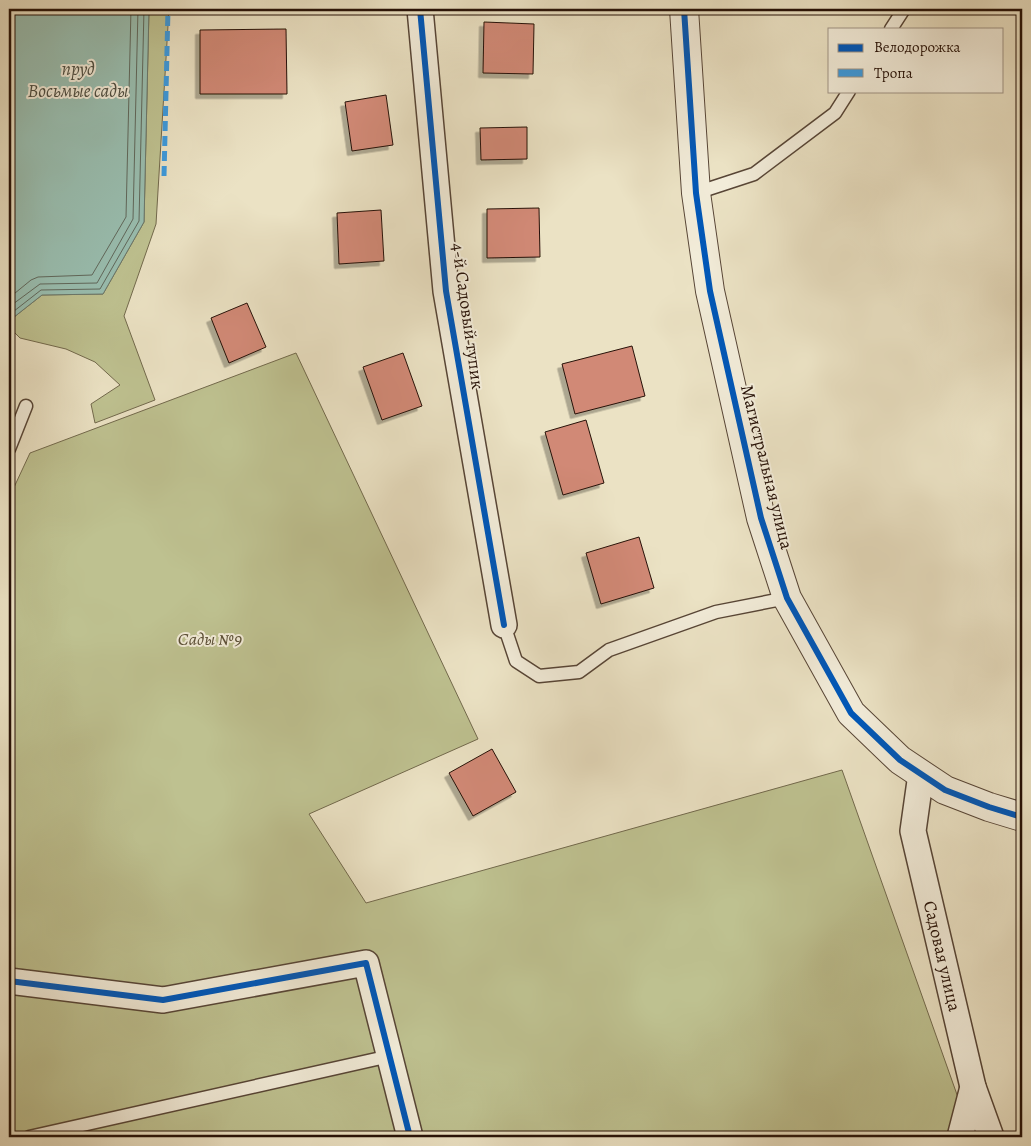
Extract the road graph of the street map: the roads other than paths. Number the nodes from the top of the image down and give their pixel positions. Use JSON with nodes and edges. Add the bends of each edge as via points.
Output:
{"nodes":[{"id":1,"x":420,"y":9,"type":"edge"},
{"id":2,"x":684,"y":9,"type":"edge"},
{"id":3,"x":904,"y":9,"type":"edge"},
{"id":4,"x":892,"y":28,"type":"edge"},
{"id":5,"x":848,"y":92,"type":"edge"},
{"id":6,"x":696,"y":193,"type":"junction"},
{"id":7,"x":26,"y":406,"type":"dead end"},
{"id":8,"x":9,"y":449,"type":"edge"},
{"id":9,"x":787,"y":598,"type":"junction"},
{"id":10,"x":504,"y":625,"type":"joint"},
{"id":11,"x":921,"y":774,"type":"junction"},
{"id":12,"x":1022,"y":817,"type":"edge"},
{"id":13,"x":9,"y":981,"type":"edge"},
{"id":14,"x":390,"y":1056,"type":"junction"},
{"id":15,"x":973,"y":1087,"type":"junction"},
{"id":16,"x":29,"y":1137,"type":"edge"},
{"id":17,"x":410,"y":1137,"type":"edge"},
{"id":18,"x":960,"y":1137,"type":"edge"},
{"id":19,"x":991,"y":1137,"type":"edge"}],
"edges":[{"from":1,"to":10,"type":"street","name":"4-й Садовый тупик","via":[[446,291]]},
{"from":2,"to":6,"type":"street","name":"Магистральная улица"},
{"from":3,"to":4,"type":"lane"},
{"from":5,"to":6,"type":"lane","via":[[835,113],[754,174]]},
{"from":6,"to":9,"type":"street","name":"Магистральная улица","via":[[710,291],[758,509]]},
{"from":7,"to":8,"type":"lane"},
{"from":9,"to":10,"type":"lane","via":[[716,612],[610,650],[579,672],[539,676],[516,661]]},
{"from":9,"to":11,"type":"street","name":"Магистральная улица","via":[[851,714],[900,760]]},
{"from":11,"to":12,"type":"street","name":"Магистральная улица","via":[[945,790]]},
{"from":11,"to":15,"type":"street","name":"Садовая улица","via":[[913,831]]},
{"from":13,"to":14,"type":"street","via":[[162,1000],[366,963]]},
{"from":14,"to":16,"type":"lane"},
{"from":14,"to":17,"type":"street"},
{"from":15,"to":18,"type":"street"},
{"from":15,"to":19,"type":"street","name":"Садовая улица"}]}
